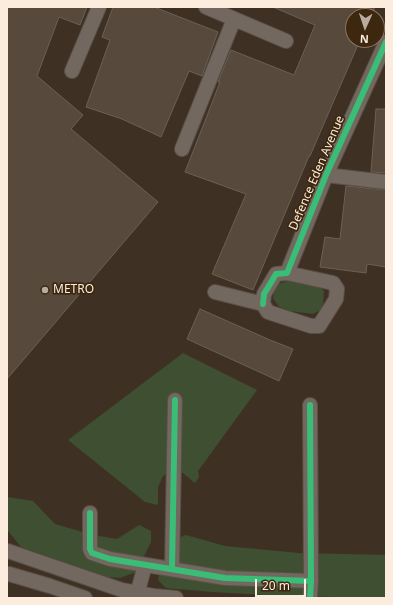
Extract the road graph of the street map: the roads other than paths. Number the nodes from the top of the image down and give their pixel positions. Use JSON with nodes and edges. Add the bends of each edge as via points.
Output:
{"nodes":[{"id":1,"x":99,"y":7,"type":"edge"},
{"id":2,"x":206,"y":7,"type":"edge"},
{"id":3,"x":234,"y":19,"type":"junction"},
{"id":4,"x":286,"y":40,"type":"dead end"},
{"id":5,"x":386,"y":42,"type":"edge"},
{"id":6,"x":72,"y":70,"type":"dead end"},
{"id":7,"x":182,"y":149,"type":"dead end"},
{"id":8,"x":326,"y":175,"type":"junction"},
{"id":9,"x":386,"y":182,"type":"edge"},
{"id":10,"x":287,"y":272,"type":"junction"},
{"id":11,"x":215,"y":292,"type":"dead end"},
{"id":12,"x":263,"y":304,"type":"junction"},
{"id":13,"x":175,"y":400,"type":"dead end"},
{"id":14,"x":310,"y":405,"type":"dead end"},
{"id":15,"x":90,"y":513,"type":"dead end"},
{"id":16,"x":8,"y":550,"type":"edge"},
{"id":17,"x":145,"y":565,"type":"junction"},
{"id":18,"x":172,"y":569,"type":"junction"},
{"id":19,"x":8,"y":575,"type":"edge"},
{"id":20,"x":311,"y":581,"type":"junction"},
{"id":21,"x":136,"y":596,"type":"edge"},
{"id":22,"x":85,"y":598,"type":"edge"},
{"id":23,"x":176,"y":598,"type":"edge"},
{"id":24,"x":310,"y":598,"type":"edge"}],
"edges":[{"from":1,"to":6,"type":"street"},
{"from":2,"to":3,"type":"street"},
{"from":3,"to":4,"type":"street"},
{"from":3,"to":7,"type":"street"},
{"from":5,"to":8,"type":"street","name":"Defence Eden Avenue"},
{"from":8,"to":9,"type":"street"},
{"from":8,"to":10,"type":"street","name":"Defence Eden Avenue"},
{"from":10,"to":12,"type":"street","via":[[276,274],[264,294]]},
{"from":10,"to":12,"type":"street","via":[[333,283],[337,289],[336,299],[320,326],[311,326],[268,312]]},
{"from":11,"to":12,"type":"street"},
{"from":13,"to":18,"type":"street"},
{"from":14,"to":20,"type":"street"},
{"from":15,"to":17,"type":"street","via":[[92,553]]},
{"from":16,"to":19,"type":"street","via":[[11,566]]},
{"from":16,"to":21,"type":"street"},
{"from":17,"to":18,"type":"street"},
{"from":17,"to":21,"type":"street"},
{"from":18,"to":20,"type":"street","via":[[225,578]]},
{"from":19,"to":22,"type":"street"},
{"from":20,"to":24,"type":"street"},
{"from":21,"to":23,"type":"street"}]}
